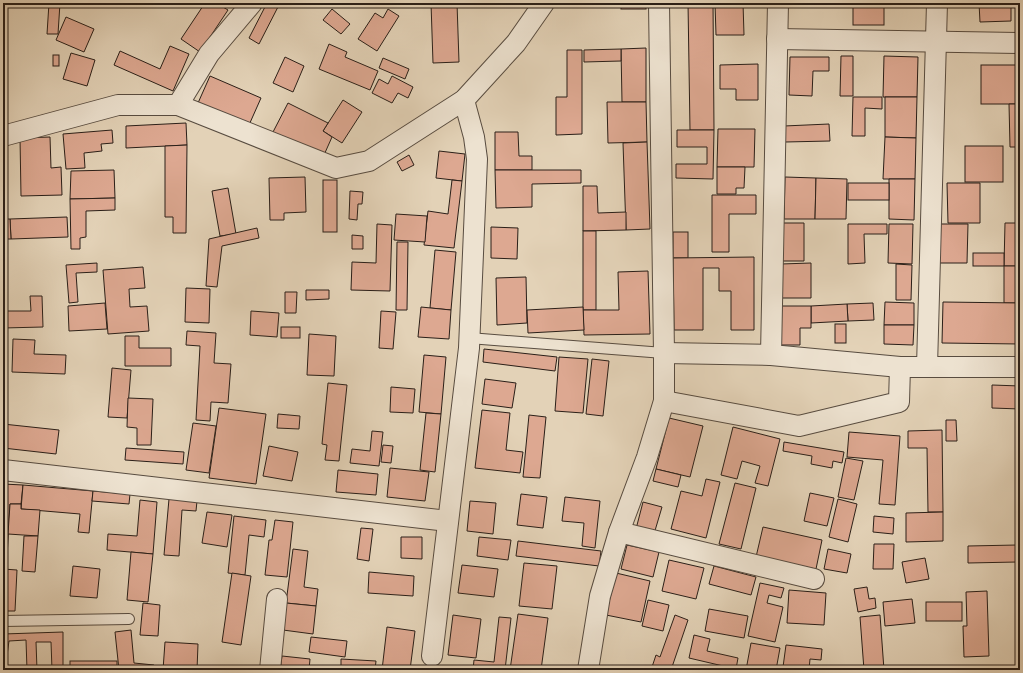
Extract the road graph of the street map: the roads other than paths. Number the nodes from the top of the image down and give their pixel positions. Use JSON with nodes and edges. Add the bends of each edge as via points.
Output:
{"nodes":[{"id":1,"x":252,"y":3,"type":"edge"},
{"id":2,"x":544,"y":3,"type":"edge"},
{"id":3,"x":659,"y":3,"type":"edge"},
{"id":4,"x":778,"y":3,"type":"edge"},
{"id":5,"x":937,"y":3,"type":"edge"},
{"id":6,"x":777,"y":39,"type":"junction"},
{"id":7,"x":937,"y":42,"type":"junction"},
{"id":8,"x":1020,"y":43,"type":"edge"},
{"id":9,"x":464,"y":100,"type":"junction"},
{"id":10,"x":178,"y":105,"type":"junction"},
{"id":11,"x":3,"y":136,"type":"edge"},
{"id":12,"x":469,"y":338,"type":"junction"},
{"id":13,"x":664,"y":353,"type":"junction"},
{"id":14,"x":771,"y":355,"type":"junction"},
{"id":15,"x":927,"y":367,"type":"junction"},
{"id":16,"x":1020,"y":367,"type":"edge"},
{"id":17,"x":900,"y":368,"type":"junction"},
{"id":18,"x":664,"y":401,"type":"junction"},
{"id":19,"x":3,"y":470,"type":"edge"},
{"id":20,"x":448,"y":521,"type":"junction"},
{"id":21,"x":619,"y":532,"type":"junction"},
{"id":22,"x":814,"y":579,"type":"dead end"},
{"id":23,"x":277,"y":599,"type":"dead end"},
{"id":24,"x":129,"y":619,"type":"dead end"},
{"id":25,"x":3,"y":622,"type":"edge"},
{"id":26,"x":432,"y":656,"type":"dead end"},
{"id":27,"x":270,"y":670,"type":"edge"},
{"id":28,"x":588,"y":670,"type":"edge"}],
"edges":[{"from":1,"to":10,"type":"street","via":[[209,54]]},
{"from":2,"to":9,"type":"street","via":[[516,43]]},
{"from":3,"to":13,"type":"street"},
{"from":4,"to":6,"type":"street"},
{"from":5,"to":7,"type":"street"},
{"from":6,"to":7,"type":"street"},
{"from":6,"to":14,"type":"street"},
{"from":7,"to":8,"type":"street"},
{"from":7,"to":15,"type":"street"},
{"from":9,"to":10,"type":"street","via":[[369,161],[336,168]]},
{"from":9,"to":12,"type":"street","via":[[474,136],[477,159]]},
{"from":10,"to":11,"type":"street","via":[[118,104]]},
{"from":12,"to":13,"type":"lane"},
{"from":12,"to":20,"type":"street"},
{"from":13,"to":14,"type":"street"},
{"from":13,"to":18,"type":"street"},
{"from":14,"to":17,"type":"street"},
{"from":15,"to":16,"type":"street"},
{"from":15,"to":17,"type":"street"},
{"from":17,"to":18,"type":"street","via":[[899,402],[799,426]]},
{"from":18,"to":21,"type":"street","via":[[647,457]]},
{"from":19,"to":20,"type":"street"},
{"from":20,"to":26,"type":"street"},
{"from":21,"to":22,"type":"street"},
{"from":21,"to":28,"type":"street","via":[[600,596]]},
{"from":23,"to":27,"type":"street"},
{"from":24,"to":25,"type":"lane"}]}
